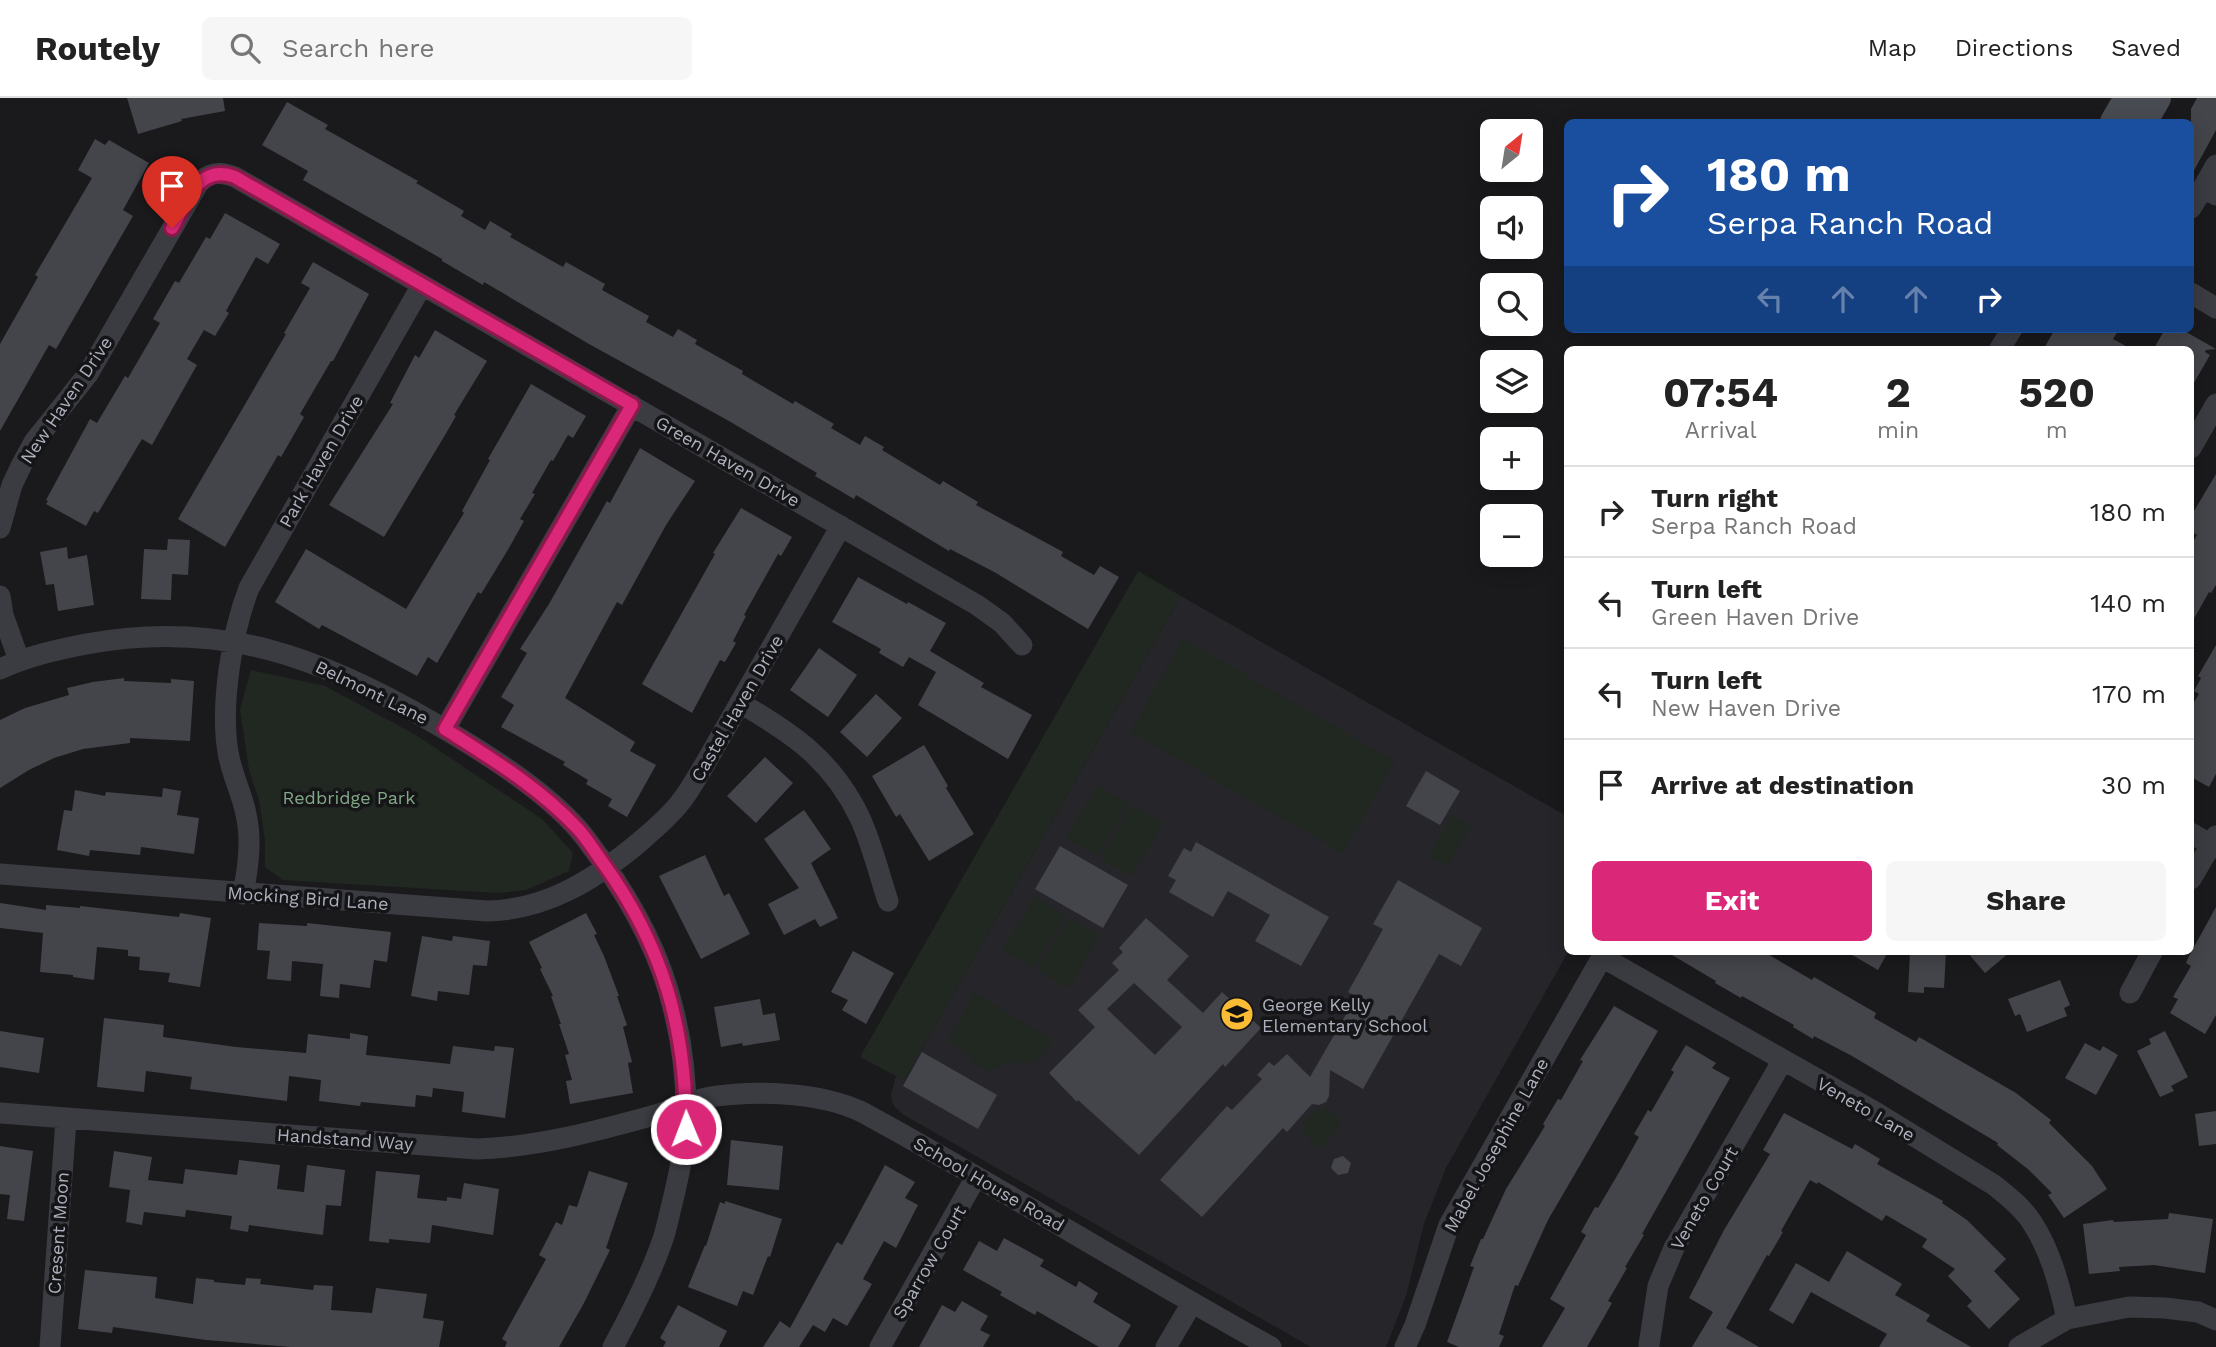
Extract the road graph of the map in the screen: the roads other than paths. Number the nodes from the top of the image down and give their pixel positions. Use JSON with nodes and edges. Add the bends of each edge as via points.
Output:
{"nodes":[{"id":1,"x":2129,"y":98,"type":"edge"},
{"id":2,"x":2156,"y":98,"type":"edge"},
{"id":3,"x":2117,"y":119,"type":"edge"},
{"id":4,"x":2144,"y":119,"type":"edge"},
{"id":5,"x":2216,"y":165,"type":"edge"},
{"id":6,"x":213,"y":174,"type":"joint"},
{"id":7,"x":2209,"y":191,"type":"edge"},
{"id":8,"x":2194,"y":205,"type":"edge"},
{"id":9,"x":422,"y":285,"type":"junction"},
{"id":10,"x":2194,"y":295,"type":"edge"},
{"id":11,"x":2216,"y":307,"type":"edge"},
{"id":12,"x":2216,"y":404,"type":"edge"},
{"id":13,"x":632,"y":405,"type":"junction"},
{"id":14,"x":2194,"y":443,"type":"edge"},
{"id":15,"x":841,"y":526,"type":"junction"},
{"id":16,"x":0,"y":528,"type":"edge"},
{"id":17,"x":0,"y":596,"type":"edge"},
{"id":18,"x":235,"y":642,"type":"junction"},
{"id":19,"x":1022,"y":645,"type":"dead end"},
{"id":20,"x":10,"y":664,"type":"edge"},
{"id":21,"x":740,"y":703,"type":"junction"},
{"id":22,"x":445,"y":729,"type":"junction"},
{"id":23,"x":2194,"y":834,"type":"edge"},
{"id":24,"x":2214,"y":843,"type":"edge"},
{"id":25,"x":607,"y":868,"type":"junction"},
{"id":26,"x":0,"y":874,"type":"edge"},
{"id":27,"x":2194,"y":874,"type":"edge"},
{"id":28,"x":243,"y":894,"type":"junction"},
{"id":29,"x":888,"y":901,"type":"dead end"},
{"id":30,"x":1602,"y":955,"type":"edge"},
{"id":31,"x":1605,"y":955,"type":"edge"},
{"id":32,"x":2150,"y":955,"type":"edge"},
{"id":33,"x":2130,"y":993,"type":"dead end"},
{"id":34,"x":1783,"y":1060,"type":"junction"},
{"id":35,"x":686,"y":1104,"type":"junction"},
{"id":36,"x":0,"y":1113,"type":"edge"},
{"id":37,"x":66,"y":1119,"type":"junction"},
{"id":38,"x":976,"y":1177,"type":"junction"},
{"id":39,"x":1192,"y":1303,"type":"junction"},
{"id":40,"x":2067,"y":1318,"type":"junction"},
{"id":41,"x":2216,"y":1320,"type":"edge"},
{"id":42,"x":1649,"y":1345,"type":"dead end"},
{"id":43,"x":50,"y":1347,"type":"edge"},
{"id":44,"x":612,"y":1347,"type":"edge"},
{"id":45,"x":880,"y":1347,"type":"edge"},
{"id":46,"x":1166,"y":1347,"type":"edge"},
{"id":47,"x":1271,"y":1347,"type":"edge"},
{"id":48,"x":1405,"y":1347,"type":"edge"},
{"id":49,"x":2019,"y":1347,"type":"edge"}],
"edges":[{"from":1,"to":3,"type":"main road"},
{"from":2,"to":4,"type":"main road"},
{"from":5,"to":7,"type":"street"},
{"from":6,"to":9,"type":"street","name":"Green Haven Drive","via":[[235,177]]},
{"from":6,"to":16,"type":"street","name":"New Haven Drive","via":[[198,184],[88,374],[28,453],[12,485]]},
{"from":7,"to":8,"type":"street"},
{"from":9,"to":13,"type":"street","name":"Green Haven Drive"},
{"from":9,"to":18,"type":"street","name":"Park Haven Drive","via":[[249,588]]},
{"from":10,"to":11,"type":"street"},
{"from":12,"to":14,"type":"street"},
{"from":13,"to":15,"type":"street","name":"Green Haven Drive"},
{"from":13,"to":22,"type":"street"},
{"from":15,"to":19,"type":"street","name":"Green Haven Drive","via":[[977,605]]},
{"from":15,"to":21,"type":"street","name":"Castel Haven Drive"},
{"from":17,"to":20,"type":"street"},
{"from":18,"to":20,"type":"street","name":"Belmont Lane","via":[[173,635],[109,640]]},
{"from":18,"to":22,"type":"street","name":"Belmont Lane","via":[[278,651],[344,675]]},
{"from":18,"to":28,"type":"street","via":[[225,727],[249,837]]},
{"from":21,"to":25,"type":"street","name":"Castel Haven Drive","via":[[681,802]]},
{"from":21,"to":29,"type":"street","via":[[800,741],[842,785],[861,820]]},
{"from":22,"to":25,"type":"street","name":"Belmont Lane","via":[[536,791],[579,829]]},
{"from":23,"to":24,"type":"street"},
{"from":24,"to":27,"type":"street"},
{"from":25,"to":28,"type":"street","name":"Mocking Bird Lane","via":[[562,894],[506,911]]},
{"from":25,"to":35,"type":"street","name":"Belmont Lane","via":[[643,926],[660,966],[673,1006]]},
{"from":26,"to":28,"type":"street","name":"Mocking Bird Lane"},
{"from":30,"to":48,"type":"street","name":"Mabel Josephine Lane","via":[[1449,1225]]},
{"from":31,"to":34,"type":"street","name":"Veneto Lane"},
{"from":32,"to":33,"type":"street"},
{"from":34,"to":40,"type":"street","name":"Veneto Lane","via":[[2010,1198],[2033,1223],[2060,1287]]},
{"from":34,"to":42,"type":"street","name":"Veneto Court","via":[[1674,1248],[1658,1286]]},
{"from":35,"to":37,"type":"street","name":"Handstand Way","via":[[541,1143],[500,1148]]},
{"from":35,"to":38,"type":"street","name":"School House Road","via":[[710,1097],[763,1094],[832,1100],[862,1112]]},
{"from":35,"to":44,"type":"street","name":"Belmont Lane","via":[[680,1170],[664,1236]]},
{"from":36,"to":37,"type":"street","name":"Handstand Way"},
{"from":37,"to":43,"type":"street","name":"Cresent Moon"},
{"from":38,"to":39,"type":"street","name":"School House Road"},
{"from":38,"to":45,"type":"street","name":"Sparrow Court"},
{"from":39,"to":46,"type":"street"},
{"from":39,"to":47,"type":"street","name":"School House Road"},
{"from":40,"to":41,"type":"street","via":[[2129,1307],[2197,1312]]},
{"from":40,"to":49,"type":"street"}]}
